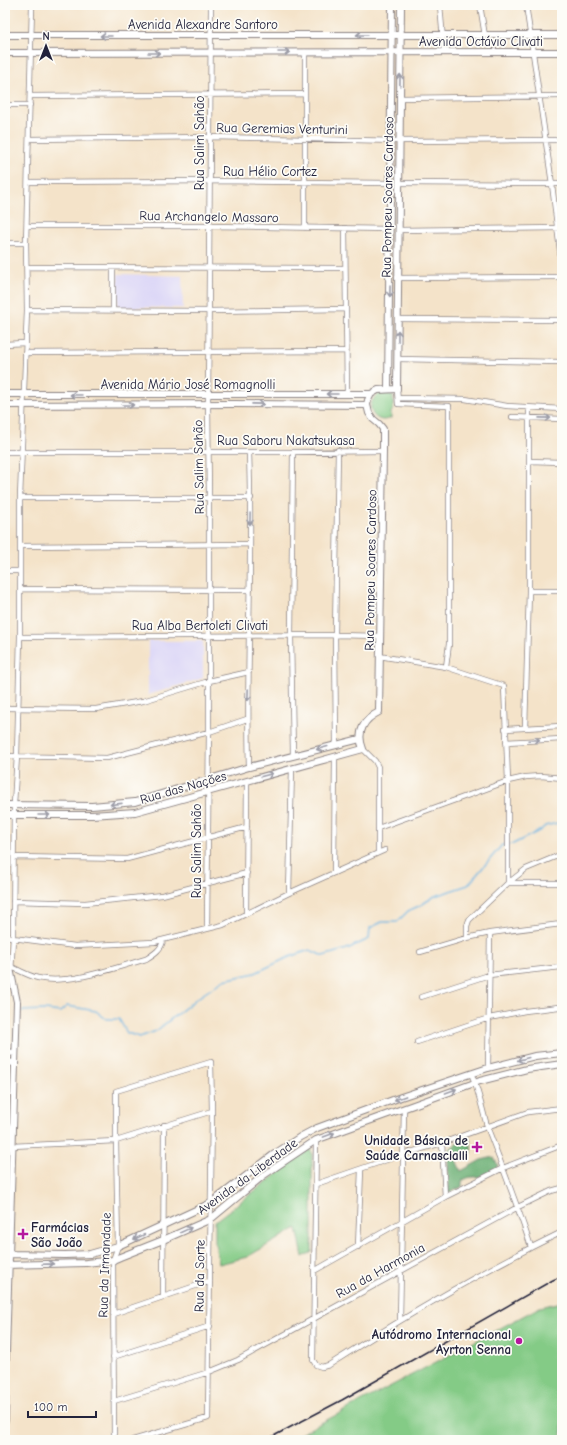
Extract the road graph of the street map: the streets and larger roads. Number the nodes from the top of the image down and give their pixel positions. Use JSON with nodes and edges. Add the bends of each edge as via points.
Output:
{"nodes":[{"id":1,"x":32,"y":5,"type":"edge"},
{"id":2,"x":211,"y":5,"type":"edge"},
{"id":3,"x":392,"y":5,"type":"edge"},
{"id":4,"x":401,"y":5,"type":"edge"},
{"id":5,"x":440,"y":5,"type":"edge"},
{"id":6,"x":480,"y":5,"type":"edge"},
{"id":7,"x":526,"y":5,"type":"edge"},
{"id":8,"x":5,"y":35,"type":"edge"},
{"id":9,"x":392,"y":35,"type":"junction"},
{"id":10,"x":401,"y":35,"type":"junction"},
{"id":11,"x":444,"y":35,"type":"junction"},
{"id":12,"x":562,"y":35,"type":"edge"},
{"id":13,"x":31,"y":36,"type":"junction"},
{"id":14,"x":211,"y":36,"type":"junction"},
{"id":15,"x":485,"y":36,"type":"junction"},
{"id":16,"x":531,"y":36,"type":"junction"},
{"id":17,"x":211,"y":52,"type":"junction"},
{"id":18,"x":305,"y":52,"type":"junction"},
{"id":19,"x":392,"y":52,"type":"junction"},
{"id":20,"x":400,"y":52,"type":"junction"},
{"id":21,"x":444,"y":52,"type":"junction"},
{"id":22,"x":533,"y":52,"type":"junction"},
{"id":23,"x":562,"y":52,"type":"edge"},
{"id":24,"x":5,"y":53,"type":"edge"},
{"id":25,"x":31,"y":53,"type":"junction"},
{"id":26,"x":305,"y":94,"type":"junction"},
{"id":27,"x":210,"y":95,"type":"junction"},
{"id":28,"x":30,"y":96,"type":"junction"},
{"id":29,"x":539,"y":96,"type":"junction"},
{"id":30,"x":562,"y":96,"type":"edge"},
{"id":31,"x":400,"y":98,"type":"junction"},
{"id":32,"x":5,"y":105,"type":"edge"},
{"id":33,"x":30,"y":105,"type":"junction"},
{"id":34,"x":210,"y":137,"type":"junction"},
{"id":35,"x":29,"y":139,"type":"junction"},
{"id":36,"x":305,"y":139,"type":"junction"},
{"id":37,"x":391,"y":140,"type":"junction"},
{"id":38,"x":545,"y":140,"type":"junction"},
{"id":39,"x":562,"y":140,"type":"edge"},
{"id":40,"x":399,"y":141,"type":"junction"},
{"id":41,"x":210,"y":181,"type":"junction"},
{"id":42,"x":28,"y":182,"type":"junction"},
{"id":43,"x":305,"y":182,"type":"junction"},
{"id":44,"x":391,"y":183,"type":"junction"},
{"id":45,"x":399,"y":183,"type":"junction"},
{"id":46,"x":552,"y":184,"type":"junction"},
{"id":47,"x":562,"y":184,"type":"edge"},
{"id":48,"x":27,"y":226,"type":"junction"},
{"id":49,"x":209,"y":226,"type":"junction"},
{"id":50,"x":305,"y":228,"type":"junction"},
{"id":51,"x":345,"y":228,"type":"junction"},
{"id":52,"x":560,"y":228,"type":"edge"},
{"id":53,"x":390,"y":229,"type":"junction"},
{"id":54,"x":398,"y":230,"type":"junction"},
{"id":55,"x":5,"y":242,"type":"edge"},
{"id":56,"x":26,"y":243,"type":"junction"},
{"id":57,"x":27,"y":267,"type":"junction"},
{"id":58,"x":113,"y":268,"type":"junction"},
{"id":59,"x":209,"y":268,"type":"junction"},
{"id":60,"x":345,"y":268,"type":"junction"},
{"id":61,"x":562,"y":268,"type":"edge"},
{"id":62,"x":562,"y":277,"type":"edge"},
{"id":63,"x":397,"y":278,"type":"junction"},
{"id":64,"x":346,"y":309,"type":"junction"},
{"id":65,"x":27,"y":310,"type":"junction"},
{"id":66,"x":113,"y":310,"type":"junction"},
{"id":67,"x":209,"y":311,"type":"junction"},
{"id":68,"x":398,"y":319,"type":"junction"},
{"id":69,"x":562,"y":320,"type":"edge"},
{"id":70,"x":25,"y":343,"type":"junction"},
{"id":71,"x":5,"y":344,"type":"edge"},
{"id":72,"x":346,"y":351,"type":"junction"},
{"id":73,"x":25,"y":353,"type":"junction"},
{"id":74,"x":208,"y":353,"type":"junction"},
{"id":75,"x":398,"y":359,"type":"junction"},
{"id":76,"x":562,"y":362,"type":"edge"},
{"id":77,"x":388,"y":389,"type":"junction"},
{"id":78,"x":397,"y":389,"type":"junction"},
{"id":79,"x":5,"y":394,"type":"edge"},
{"id":80,"x":347,"y":394,"type":"junction"},
{"id":81,"x":372,"y":394,"type":"junction"},
{"id":82,"x":23,"y":395,"type":"junction"},
{"id":83,"x":208,"y":395,"type":"junction"},
{"id":84,"x":399,"y":398,"type":"junction"},
{"id":85,"x":5,"y":404,"type":"edge"},
{"id":86,"x":208,"y":404,"type":"junction"},
{"id":87,"x":23,"y":405,"type":"junction"},
{"id":88,"x":367,"y":405,"type":"junction"},
{"id":89,"x":529,"y":408,"type":"junction"},
{"id":90,"x":562,"y":409,"type":"edge"},
{"id":91,"x":512,"y":418,"type":"dead end"},
{"id":92,"x":529,"y":418,"type":"junction"},
{"id":93,"x":562,"y":419,"type":"edge"},
{"id":94,"x":338,"y":450,"type":"junction"},
{"id":95,"x":383,"y":451,"type":"junction"},
{"id":96,"x":5,"y":452,"type":"edge"},
{"id":97,"x":21,"y":452,"type":"junction"},
{"id":98,"x":209,"y":452,"type":"junction"},
{"id":99,"x":249,"y":452,"type":"junction"},
{"id":100,"x":293,"y":452,"type":"junction"},
{"id":101,"x":529,"y":461,"type":"junction"},
{"id":102,"x":562,"y":462,"type":"edge"},
{"id":103,"x":20,"y":498,"type":"junction"},
{"id":104,"x":209,"y":498,"type":"junction"},
{"id":105,"x":251,"y":498,"type":"junction"},
{"id":106,"x":209,"y":544,"type":"junction"},
{"id":107,"x":250,"y":544,"type":"junction"},
{"id":108,"x":20,"y":546,"type":"junction"},
{"id":109,"x":5,"y":571,"type":"edge"},
{"id":110,"x":20,"y":571,"type":"junction"},
{"id":111,"x":20,"y":588,"type":"junction"},
{"id":112,"x":209,"y":590,"type":"junction"},
{"id":113,"x":250,"y":590,"type":"junction"},
{"id":114,"x":529,"y":591,"type":"junction"},
{"id":115,"x":562,"y":591,"type":"edge"},
{"id":116,"x":335,"y":635,"type":"junction"},
{"id":117,"x":209,"y":636,"type":"junction"},
{"id":118,"x":249,"y":636,"type":"junction"},
{"id":119,"x":291,"y":636,"type":"junction"},
{"id":120,"x":380,"y":636,"type":"junction"},
{"id":121,"x":20,"y":637,"type":"junction"},
{"id":122,"x":380,"y":656,"type":"junction"},
{"id":123,"x":446,"y":667,"type":"junction"},
{"id":124,"x":249,"y":672,"type":"junction"},
{"id":125,"x":209,"y":681,"type":"junction"},
{"id":126,"x":5,"y":708,"type":"edge"},
{"id":127,"x":18,"y":709,"type":"junction"},
{"id":128,"x":247,"y":719,"type":"junction"},
{"id":129,"x":562,"y":726,"type":"edge"},
{"id":130,"x":525,"y":728,"type":"junction"},
{"id":131,"x":506,"y":729,"type":"junction"},
{"id":132,"x":209,"y":732,"type":"junction"},
{"id":133,"x":360,"y":739,"type":"junction"},
{"id":134,"x":562,"y":739,"type":"edge"},
{"id":135,"x":345,"y":742,"type":"junction"},
{"id":136,"x":506,"y":742,"type":"junction"},
{"id":137,"x":336,"y":745,"type":"junction"},
{"id":138,"x":363,"y":749,"type":"junction"},
{"id":139,"x":347,"y":753,"type":"junction"},
{"id":140,"x":5,"y":756,"type":"edge"},
{"id":141,"x":17,"y":756,"type":"junction"},
{"id":142,"x":293,"y":756,"type":"junction"},
{"id":143,"x":335,"y":756,"type":"junction"},
{"id":144,"x":248,"y":767,"type":"junction"},
{"id":145,"x":292,"y":768,"type":"junction"},
{"id":146,"x":562,"y":778,"type":"edge"},
{"id":147,"x":208,"y":779,"type":"junction"},
{"id":148,"x":247,"y":781,"type":"junction"},
{"id":149,"x":508,"y":781,"type":"junction"},
{"id":150,"x":208,"y":792,"type":"junction"},
{"id":151,"x":14,"y":804,"type":"junction"},
{"id":152,"x":5,"y":805,"type":"edge"},
{"id":153,"x":5,"y":815,"type":"edge"},
{"id":154,"x":14,"y":815,"type":"junction"},
{"id":155,"x":247,"y":827,"type":"junction"},
{"id":156,"x":378,"y":828,"type":"junction"},
{"id":157,"x":207,"y":837,"type":"junction"},
{"id":158,"x":385,"y":850,"type":"dead end"},
{"id":159,"x":378,"y":853,"type":"junction"},
{"id":160,"x":562,"y":854,"type":"edge"},
{"id":161,"x":14,"y":857,"type":"junction"},
{"id":162,"x":247,"y":873,"type":"junction"},
{"id":163,"x":334,"y":873,"type":"junction"},
{"id":164,"x":207,"y":883,"type":"junction"},
{"id":165,"x":508,"y":883,"type":"junction"},
{"id":166,"x":559,"y":883,"type":"dead end"},
{"id":167,"x":289,"y":893,"type":"junction"},
{"id":168,"x":13,"y":901,"type":"junction"},
{"id":169,"x":246,"y":913,"type":"junction"},
{"id":170,"x":561,"y":924,"type":"edge"},
{"id":171,"x":207,"y":928,"type":"junction"},
{"id":172,"x":490,"y":933,"type":"junction"},
{"id":173,"x":5,"y":935,"type":"edge"},
{"id":174,"x":13,"y":938,"type":"junction"},
{"id":175,"x":467,"y":938,"type":"junction"},
{"id":176,"x":163,"y":940,"type":"junction"},
{"id":177,"x":420,"y":952,"type":"dead end"},
{"id":178,"x":5,"y":958,"type":"edge"},
{"id":179,"x":561,"y":966,"type":"edge"},
{"id":180,"x":12,"y":970,"type":"junction"},
{"id":181,"x":489,"y":975,"type":"junction"},
{"id":182,"x":421,"y":997,"type":"dead end"},
{"id":183,"x":559,"y":1007,"type":"dead end"},
{"id":184,"x":489,"y":1018,"type":"junction"},
{"id":185,"x":417,"y":1042,"type":"dead end"},
{"id":186,"x":5,"y":1052,"type":"edge"},
{"id":187,"x":15,"y":1053,"type":"junction"},
{"id":188,"x":562,"y":1054,"type":"edge"},
{"id":189,"x":5,"y":1062,"type":"edge"},
{"id":190,"x":211,"y":1062,"type":"joint"},
{"id":191,"x":15,"y":1063,"type":"junction"},
{"id":192,"x":562,"y":1064,"type":"edge"},
{"id":193,"x":488,"y":1068,"type":"junction"},
{"id":194,"x":471,"y":1073,"type":"junction"},
{"id":195,"x":475,"y":1082,"type":"junction"},
{"id":196,"x":562,"y":1108,"type":"edge"},
{"id":197,"x":404,"y":1109,"type":"junction"},
{"id":198,"x":212,"y":1110,"type":"junction"},
{"id":199,"x":164,"y":1126,"type":"junction"},
{"id":200,"x":488,"y":1127,"type":"junction"},
{"id":201,"x":316,"y":1140,"type":"junction"},
{"id":202,"x":116,"y":1141,"type":"junction"},
{"id":203,"x":442,"y":1143,"type":"junction"},
{"id":204,"x":562,"y":1145,"type":"edge"},
{"id":205,"x":12,"y":1146,"type":"junction"},
{"id":206,"x":5,"y":1150,"type":"edge"},
{"id":207,"x":404,"y":1154,"type":"junction"},
{"id":208,"x":503,"y":1168,"type":"junction"},
{"id":209,"x":361,"y":1170,"type":"junction"},
{"id":210,"x":316,"y":1184,"type":"junction"},
{"id":211,"x":562,"y":1188,"type":"edge"},
{"id":212,"x":445,"y":1198,"type":"junction"},
{"id":213,"x":211,"y":1203,"type":"junction"},
{"id":214,"x":518,"y":1207,"type":"junction"},
{"id":215,"x":211,"y":1218,"type":"junction"},
{"id":216,"x":401,"y":1222,"type":"junction"},
{"id":217,"x":164,"y":1225,"type":"junction"},
{"id":218,"x":562,"y":1232,"type":"edge"},
{"id":219,"x":164,"y":1240,"type":"junction"},
{"id":220,"x":118,"y":1246,"type":"junction"},
{"id":221,"x":358,"y":1247,"type":"junction"},
{"id":222,"x":531,"y":1247,"type":"junction"},
{"id":223,"x":7,"y":1254,"type":"edge"},
{"id":224,"x":113,"y":1260,"type":"junction"},
{"id":225,"x":7,"y":1265,"type":"edge"},
{"id":226,"x":314,"y":1271,"type":"junction"},
{"id":227,"x":401,"y":1271,"type":"junction"},
{"id":228,"x":210,"y":1281,"type":"junction"},
{"id":229,"x":163,"y":1297,"type":"junction"},
{"id":230,"x":6,"y":1306,"type":"edge"},
{"id":231,"x":113,"y":1314,"type":"junction"},
{"id":232,"x":313,"y":1319,"type":"junction"},
{"id":233,"x":400,"y":1320,"type":"junction"},
{"id":234,"x":210,"y":1326,"type":"junction"},
{"id":235,"x":5,"y":1351,"type":"edge"},
{"id":236,"x":113,"y":1357,"type":"junction"},
{"id":237,"x":209,"y":1372,"type":"junction"},
{"id":238,"x":114,"y":1401,"type":"junction"},
{"id":239,"x":5,"y":1420,"type":"edge"},
{"id":240,"x":114,"y":1440,"type":"edge"},
{"id":241,"x":133,"y":1440,"type":"edge"}],
"edges":[{"from":1,"to":13,"type":"street"},
{"from":2,"to":14,"type":"street","name":"Rua Salim Sahão"},
{"from":3,"to":9,"type":"street","name":"Rua Pompeu Soares Cardoso"},
{"from":4,"to":10,"type":"street","name":"Rua Pompeu Soares Cardoso"},
{"from":5,"to":11,"type":"street"},
{"from":6,"to":15,"type":"street"},
{"from":7,"to":16,"type":"street"},
{"from":8,"to":13,"type":"street","name":"Avenida Alexandre Santoro"},
{"from":9,"to":10,"type":"street","name":"Avenida Alexandre Santoro"},
{"from":9,"to":14,"type":"street","name":"Avenida Alexandre Santoro","one_way":true},
{"from":9,"to":19,"type":"street","name":"Rua Pompeu Soares Cardoso"},
{"from":10,"to":11,"type":"street","name":"Avenida Octávio Clivati"},
{"from":10,"to":20,"type":"street","name":"Rua Pompeu Soares Cardoso"},
{"from":11,"to":15,"type":"street","name":"Avenida Octávio Clivati"},
{"from":11,"to":21,"type":"street"},
{"from":12,"to":16,"type":"street","name":"Avenida Octávio Clivati"},
{"from":14,"to":13,"type":"street","name":"Avenida Alexandre Santoro","one_way":true},
{"from":13,"to":25,"type":"street"},
{"from":14,"to":17,"type":"street","name":"Rua Salim Sahão"},
{"from":15,"to":16,"type":"street","name":"Avenida Octávio Clivati"},
{"from":16,"to":22,"type":"street"},
{"from":17,"to":18,"type":"street","one_way":true},
{"from":25,"to":17,"type":"street","one_way":true},
{"from":17,"to":27,"type":"street","name":"Rua Salim Sahão"},
{"from":18,"to":19,"type":"street"},
{"from":18,"to":26,"type":"street"},
{"from":19,"to":20,"type":"street"},
{"from":19,"to":37,"type":"street","name":"Rua Pompeu Soares Cardoso"},
{"from":20,"to":21,"type":"street","name":"Avenida Octávio Clivati"},
{"from":31,"to":20,"type":"street","name":"Rua Pompeu Soares Cardoso","one_way":true},
{"from":21,"to":22,"type":"street","name":"Avenida Octávio Clivati"},
{"from":22,"to":23,"type":"street","name":"Avenida Octávio Clivati"},
{"from":22,"to":29,"type":"street"},
{"from":24,"to":25,"type":"street"},
{"from":25,"to":28,"type":"street"},
{"from":26,"to":27,"type":"street"},
{"from":26,"to":36,"type":"street"},
{"from":27,"to":28,"type":"street"},
{"from":27,"to":34,"type":"street","name":"Rua Salim Sahão"},
{"from":28,"to":33,"type":"street"},
{"from":29,"to":30,"type":"street"},
{"from":29,"to":31,"type":"street"},
{"from":29,"to":38,"type":"street"},
{"from":31,"to":40,"type":"street","name":"Rua Pompeu Soares Cardoso"},
{"from":32,"to":33,"type":"street"},
{"from":33,"to":35,"type":"street"},
{"from":34,"to":35,"type":"street","name":"Rua Geremias Venturini"},
{"from":34,"to":36,"type":"street","name":"Rua Geremias Venturini"},
{"from":34,"to":41,"type":"street","name":"Rua Salim Sahão"},
{"from":35,"to":42,"type":"street"},
{"from":36,"to":37,"type":"street","name":"Rua Geremias Venturini"},
{"from":36,"to":43,"type":"street"},
{"from":37,"to":40,"type":"street","name":"Rua Geremias Venturini"},
{"from":37,"to":44,"type":"street","name":"Rua Pompeu Soares Cardoso"},
{"from":38,"to":39,"type":"street","name":"Rua Geremias Venturini"},
{"from":38,"to":40,"type":"street","name":"Rua Geremias Venturini"},
{"from":38,"to":46,"type":"street"},
{"from":40,"to":45,"type":"street","name":"Rua Pompeu Soares Cardoso"},
{"from":41,"to":42,"type":"street","name":"Rua Hélio Cortez"},
{"from":41,"to":43,"type":"street","name":"Rua Hélio Cortez"},
{"from":41,"to":49,"type":"street","name":"Rua Salim Sahão"},
{"from":42,"to":48,"type":"street"},
{"from":43,"to":44,"type":"street","name":"Rua Hélio Cortez"},
{"from":43,"to":50,"type":"street"},
{"from":44,"to":53,"type":"street","name":"Rua Pompeu Soares Cardoso"},
{"from":45,"to":46,"type":"street"},
{"from":45,"to":54,"type":"street","name":"Rua Pompeu Soares Cardoso"},
{"from":46,"to":47,"type":"street"},
{"from":46,"to":52,"type":"street"},
{"from":48,"to":49,"type":"street","name":"Rua Archangelo Massaro"},
{"from":48,"to":56,"type":"street"},
{"from":49,"to":50,"type":"street","name":"Rua Archangelo Massaro"},
{"from":49,"to":59,"type":"street","name":"Rua Salim Sahão"},
{"from":50,"to":51,"type":"street","name":"Rua Archangelo Massaro"},
{"from":51,"to":53,"type":"street","name":"Rua Archangelo Massaro"},
{"from":51,"to":60,"type":"street"},
{"from":52,"to":54,"type":"street"},
{"from":52,"to":61,"type":"street"},
{"from":53,"to":77,"type":"street","name":"Rua Pompeu Soares Cardoso","one_way":true},
{"from":54,"to":63,"type":"street","name":"Rua Pompeu Soares Cardoso"},
{"from":55,"to":56,"type":"street"},
{"from":56,"to":57,"type":"street"},
{"from":57,"to":58,"type":"street"},
{"from":57,"to":65,"type":"street"},
{"from":58,"to":59,"type":"street"},
{"from":58,"to":66,"type":"street"},
{"from":59,"to":60,"type":"street"},
{"from":59,"to":67,"type":"street","name":"Rua Salim Sahão"},
{"from":60,"to":64,"type":"street"},
{"from":62,"to":63,"type":"street"},
{"from":63,"to":68,"type":"street","name":"Rua Pompeu Soares Cardoso"},
{"from":64,"to":67,"type":"street"},
{"from":64,"to":72,"type":"street"},
{"from":65,"to":66,"type":"street"},
{"from":65,"to":70,"type":"street"},
{"from":66,"to":67,"type":"street"},
{"from":67,"to":74,"type":"street","name":"Rua Salim Sahão"},
{"from":68,"to":69,"type":"street"},
{"from":75,"to":68,"type":"street","name":"Rua Pompeu Soares Cardoso","one_way":true},
{"from":70,"to":71,"type":"street"},
{"from":70,"to":73,"type":"street"},
{"from":72,"to":74,"type":"street"},
{"from":72,"to":80,"type":"street"},
{"from":73,"to":74,"type":"street"},
{"from":73,"to":82,"type":"street"},
{"from":74,"to":83,"type":"street","name":"Rua Salim Sahão"},
{"from":75,"to":76,"type":"street"},
{"from":75,"to":78,"type":"street","name":"Rua Pompeu Soares Cardoso"},
{"from":77,"to":78,"type":"street","name":"Avenida Mário José Romagnolli"},
{"from":77,"to":81,"type":"street","name":"Avenida Mário José Romagnolli","via":[[378,390]]},
{"from":78,"to":84,"type":"street"},
{"from":79,"to":82,"type":"street","name":"Avenida Mário José Romagnolli"},
{"from":80,"to":81,"type":"street","name":"Avenida Mário José Romagnolli"},
{"from":80,"to":83,"type":"street","name":"Avenida Mário José Romagnolli","one_way":true},
{"from":81,"to":88,"type":"street"},
{"from":83,"to":82,"type":"street","name":"Avenida Mário José Romagnolli","one_way":true},
{"from":82,"to":87,"type":"street"},
{"from":83,"to":86,"type":"street","name":"Rua Salim Sahão"},
{"from":84,"to":89,"type":"street","via":[[465,399]]},
{"from":84,"to":123,"type":"street","via":[[398,404],[449,406],[449,644]]},
{"from":85,"to":87,"type":"street","name":"Avenida Mário José Romagnolli"},
{"from":87,"to":86,"type":"street","name":"Avenida Mário José Romagnolli","one_way":true},
{"from":86,"to":88,"type":"street","name":"Avenida Mário José Romagnolli","one_way":true},
{"from":86,"to":98,"type":"street","name":"Rua Salim Sahão"},
{"from":87,"to":97,"type":"street"},
{"from":88,"to":95,"type":"street","name":"Rua Pompeu Soares Cardoso","via":[[370,417],[383,429]]},
{"from":89,"to":90,"type":"street"},
{"from":89,"to":92,"type":"street"},
{"from":91,"to":92,"type":"street"},
{"from":92,"to":93,"type":"street","one_way":true},
{"from":92,"to":101,"type":"street"},
{"from":94,"to":95,"type":"street","name":"Rua Saboru Nakatsukasa"},
{"from":94,"to":100,"type":"street","name":"Rua Saboru Nakatsukasa"},
{"from":94,"to":116,"type":"street"},
{"from":95,"to":120,"type":"street","name":"Rua Pompeu Soares Cardoso"},
{"from":96,"to":97,"type":"street","name":"Rua Saboru Nakatsukasa"},
{"from":97,"to":98,"type":"street","name":"Rua Saboru Nakatsukasa"},
{"from":97,"to":103,"type":"street"},
{"from":98,"to":99,"type":"street","name":"Rua Saboru Nakatsukasa"},
{"from":98,"to":104,"type":"street","name":"Rua Salim Sahão"},
{"from":99,"to":100,"type":"street","name":"Rua Saboru Nakatsukasa"},
{"from":99,"to":105,"type":"street"},
{"from":100,"to":119,"type":"street"},
{"from":101,"to":102,"type":"street"},
{"from":101,"to":114,"type":"street"},
{"from":103,"to":104,"type":"street"},
{"from":103,"to":108,"type":"street"},
{"from":104,"to":105,"type":"street"},
{"from":104,"to":106,"type":"street","name":"Rua Salim Sahão"},
{"from":105,"to":107,"type":"street","one_way":true},
{"from":106,"to":107,"type":"street"},
{"from":106,"to":108,"type":"street"},
{"from":106,"to":112,"type":"street","name":"Rua Salim Sahão"},
{"from":107,"to":113,"type":"street"},
{"from":108,"to":110,"type":"street"},
{"from":109,"to":110,"type":"street"},
{"from":110,"to":111,"type":"street"},
{"from":111,"to":112,"type":"street"},
{"from":111,"to":121,"type":"street"},
{"from":112,"to":113,"type":"street"},
{"from":112,"to":117,"type":"street","name":"Rua Salim Sahão"},
{"from":113,"to":118,"type":"street"},
{"from":114,"to":115,"type":"street"},
{"from":114,"to":130,"type":"street"},
{"from":116,"to":119,"type":"street","name":"Rua Alba Bertoleti Clivati"},
{"from":116,"to":120,"type":"street","name":"Rua Alba Bertoleti Clivati"},
{"from":116,"to":137,"type":"street"},
{"from":117,"to":118,"type":"street","name":"Rua Alba Bertoleti Clivati"},
{"from":117,"to":121,"type":"street","name":"Rua Alba Bertoleti Clivati"},
{"from":117,"to":125,"type":"street","name":"Rua Salim Sahão"},
{"from":118,"to":119,"type":"street","name":"Rua Alba Bertoleti Clivati"},
{"from":118,"to":124,"type":"street"},
{"from":119,"to":142,"type":"street"},
{"from":120,"to":122,"type":"street","name":"Rua Pompeu Soares Cardoso"},
{"from":121,"to":127,"type":"street"},
{"from":122,"to":123,"type":"street"},
{"from":122,"to":133,"type":"street","name":"Rua Pompeu Soares Cardoso","via":[[382,712],[364,723]]},
{"from":123,"to":131,"type":"street","via":[[504,686]]},
{"from":124,"to":125,"type":"street"},
{"from":124,"to":128,"type":"street","one_way":true},
{"from":125,"to":127,"type":"street","via":[[143,701],[96,709]]},
{"from":125,"to":132,"type":"street","name":"Rua Salim Sahão"},
{"from":126,"to":127,"type":"street"},
{"from":127,"to":141,"type":"street"},
{"from":128,"to":132,"type":"street"},
{"from":128,"to":144,"type":"street"},
{"from":129,"to":130,"type":"street"},
{"from":130,"to":131,"type":"street"},
{"from":131,"to":136,"type":"street"},
{"from":132,"to":141,"type":"street","via":[[107,758]]},
{"from":132,"to":147,"type":"street","name":"Rua Salim Sahão"},
{"from":133,"to":135,"type":"street","name":"Rua das Nações"},
{"from":133,"to":138,"type":"street"},
{"from":136,"to":134,"type":"street","one_way":true},
{"from":135,"to":137,"type":"street","name":"Rua das Nações"},
{"from":135,"to":139,"type":"street"},
{"from":136,"to":149,"type":"street"},
{"from":137,"to":142,"type":"street","name":"Rua das Nações","one_way":true},
{"from":138,"to":139,"type":"street","name":"Rua das Nações"},
{"from":138,"to":156,"type":"street","via":[[378,767]]},
{"from":139,"to":143,"type":"street","name":"Rua das Nações"},
{"from":140,"to":141,"type":"street"},
{"from":141,"to":151,"type":"street"},
{"from":142,"to":144,"type":"street","name":"Rua das Nações"},
{"from":143,"to":145,"type":"street","name":"Rua das Nações"},
{"from":143,"to":163,"type":"street"},
{"from":144,"to":147,"type":"street","name":"Rua das Nações"},
{"from":148,"to":145,"type":"street","name":"Rua das Nações","one_way":true},
{"from":145,"to":167,"type":"street"},
{"from":146,"to":149,"type":"street","via":[[541,776]]},
{"from":147,"to":150,"type":"street","name":"Rua Salim Sahão"},
{"from":147,"to":151,"type":"street","name":"Rua das Nações","one_way":true,"via":[[135,802],[92,806]]},
{"from":148,"to":150,"type":"street","name":"Rua das Nações"},
{"from":148,"to":155,"type":"street"},
{"from":149,"to":156,"type":"street"},
{"from":149,"to":165,"type":"street"},
{"from":154,"to":150,"type":"street","name":"Rua das Nações","one_way":true,"via":[[135,812]]},
{"from":150,"to":157,"type":"street","name":"Rua Salim Sahão"},
{"from":151,"to":152,"type":"street","name":"Rua das Nações"},
{"from":151,"to":154,"type":"street"},
{"from":153,"to":154,"type":"street","name":"Rua das Nações"},
{"from":154,"to":161,"type":"street"},
{"from":155,"to":157,"type":"street"},
{"from":155,"to":162,"type":"street"},
{"from":156,"to":159,"type":"street"},
{"from":157,"to":161,"type":"street","via":[[127,859]]},
{"from":157,"to":164,"type":"street","name":"Rua Salim Sahão"},
{"from":158,"to":159,"type":"street"},
{"from":159,"to":163,"type":"street"},
{"from":160,"to":165,"type":"street","via":[[526,869]]},
{"from":161,"to":168,"type":"street"},
{"from":162,"to":164,"type":"street"},
{"from":162,"to":169,"type":"street"},
{"from":163,"to":167,"type":"street"},
{"from":164,"to":168,"type":"street","via":[[162,895],[85,903]]},
{"from":164,"to":171,"type":"street","name":"Rua Salim Sahão"},
{"from":165,"to":166,"type":"street"},
{"from":165,"to":175,"type":"street","via":[[469,920]]},
{"from":167,"to":169,"type":"street"},
{"from":168,"to":174,"type":"street"},
{"from":169,"to":171,"type":"street","via":[[224,925]]},
{"from":170,"to":172,"type":"street"},
{"from":171,"to":176,"type":"street"},
{"from":172,"to":175,"type":"street"},
{"from":172,"to":181,"type":"street"},
{"from":173,"to":174,"type":"street"},
{"from":174,"to":176,"type":"street","via":[[75,946]]},
{"from":174,"to":180,"type":"street"},
{"from":175,"to":177,"type":"street"},
{"from":176,"to":180,"type":"street","via":[[163,944],[156,952],[146,959],[77,978],[37,978]]},
{"from":178,"to":180,"type":"street"},
{"from":179,"to":181,"type":"street"},
{"from":180,"to":187,"type":"street","via":[[17,1002]]},
{"from":181,"to":182,"type":"street"},
{"from":181,"to":184,"type":"street"},
{"from":183,"to":184,"type":"street"},
{"from":184,"to":185,"type":"street"},
{"from":184,"to":193,"type":"street"},
{"from":186,"to":187,"type":"street"},
{"from":187,"to":191,"type":"street"},
{"from":188,"to":193,"type":"street","name":"Avenida da Liberdade","one_way":true,"via":[[535,1056]]},
{"from":189,"to":191,"type":"street"},
{"from":190,"to":198,"type":"street","name":"Rua da Sorte"},
{"from":190,"to":202,"type":"street","name":"Rua da Irmandade","via":[[116,1091]]},
{"from":191,"to":205,"type":"street"},
{"from":192,"to":195,"type":"street","name":"Avenida da Liberdade","via":[[527,1068]]},
{"from":193,"to":194,"type":"street","name":"Avenida da Liberdade"},
{"from":194,"to":195,"type":"street"},
{"from":194,"to":213,"type":"street","name":"Avenida da Liberdade","one_way":true,"via":[[317,1128],[273,1155]]},
{"from":197,"to":195,"type":"street","name":"Avenida da Liberdade","one_way":true},
{"from":195,"to":200,"type":"street"},
{"from":196,"to":200,"type":"street","via":[[528,1112]]},
{"from":201,"to":197,"type":"street","name":"Avenida da Liberdade","one_way":true},
{"from":197,"to":207,"type":"street"},
{"from":198,"to":199,"type":"street"},
{"from":198,"to":213,"type":"street","name":"Rua da Sorte"},
{"from":199,"to":202,"type":"street"},
{"from":199,"to":217,"type":"street"},
{"from":200,"to":203,"type":"street"},
{"from":200,"to":208,"type":"street"},
{"from":201,"to":210,"type":"street"},
{"from":201,"to":215,"type":"street","name":"Avenida da Liberdade","via":[[264,1175]]},
{"from":202,"to":205,"type":"street"},
{"from":202,"to":220,"type":"street","name":"Rua da Irmandade"},
{"from":203,"to":207,"type":"street"},
{"from":203,"to":212,"type":"street"},
{"from":204,"to":208,"type":"street"},
{"from":205,"to":206,"type":"street"},
{"from":205,"to":223,"type":"street"},
{"from":207,"to":209,"type":"street"},
{"from":207,"to":216,"type":"street"},
{"from":208,"to":212,"type":"street"},
{"from":208,"to":214,"type":"street"},
{"from":209,"to":210,"type":"street"},
{"from":209,"to":221,"type":"street"},
{"from":210,"to":226,"type":"street"},
{"from":211,"to":214,"type":"street","name":"Rua da Harmonia"},
{"from":212,"to":216,"type":"street"},
{"from":213,"to":215,"type":"street","name":"Rua da Sorte"},
{"from":213,"to":217,"type":"street","name":"Avenida da Liberdade"},
{"from":214,"to":222,"type":"street"},
{"from":214,"to":227,"type":"street","name":"Rua da Harmonia"},
{"from":219,"to":215,"type":"street","name":"Avenida da Liberdade","one_way":true},
{"from":215,"to":228,"type":"street","name":"Rua da Sorte"},
{"from":216,"to":221,"type":"street"},
{"from":216,"to":227,"type":"street"},
{"from":217,"to":219,"type":"street"},
{"from":217,"to":220,"type":"street","name":"Avenida da Liberdade","one_way":true},
{"from":218,"to":222,"type":"street"},
{"from":219,"to":224,"type":"street","name":"Avenida da Liberdade"},
{"from":219,"to":229,"type":"street"},
{"from":220,"to":223,"type":"street","name":"Avenida da Liberdade","via":[[90,1254]]},
{"from":220,"to":224,"type":"street","name":"Rua da Irmandade"},
{"from":221,"to":226,"type":"street"},
{"from":222,"to":233,"type":"street"},
{"from":223,"to":225,"type":"street"},
{"from":225,"to":224,"type":"street","name":"Avenida da Liberdade","one_way":true},
{"from":224,"to":231,"type":"street","name":"Rua da Irmandade"},
{"from":225,"to":230,"type":"street"},
{"from":226,"to":232,"type":"street"},
{"from":227,"to":232,"type":"street","name":"Rua da Harmonia"},
{"from":227,"to":233,"type":"street"},
{"from":228,"to":229,"type":"street"},
{"from":228,"to":234,"type":"street","name":"Rua da Sorte"},
{"from":229,"to":231,"type":"street"},
{"from":230,"to":235,"type":"street"},
{"from":231,"to":236,"type":"street","name":"Rua da Irmandade"},
{"from":232,"to":233,"type":"street","via":[[313,1360],[316,1365],[322,1367]]},
{"from":232,"to":237,"type":"street","name":"Rua da Harmonia","via":[[238,1360]]},
{"from":234,"to":236,"type":"street"},
{"from":234,"to":237,"type":"street","name":"Rua da Sorte"},
{"from":235,"to":239,"type":"street"},
{"from":236,"to":238,"type":"street","name":"Rua da Irmandade"},
{"from":237,"to":238,"type":"street","name":"Rua da Harmonia"},
{"from":237,"to":241,"type":"street","name":"Rua da Sorte","via":[[208,1418]]},
{"from":238,"to":240,"type":"street","name":"Rua da Irmandade"}]}
